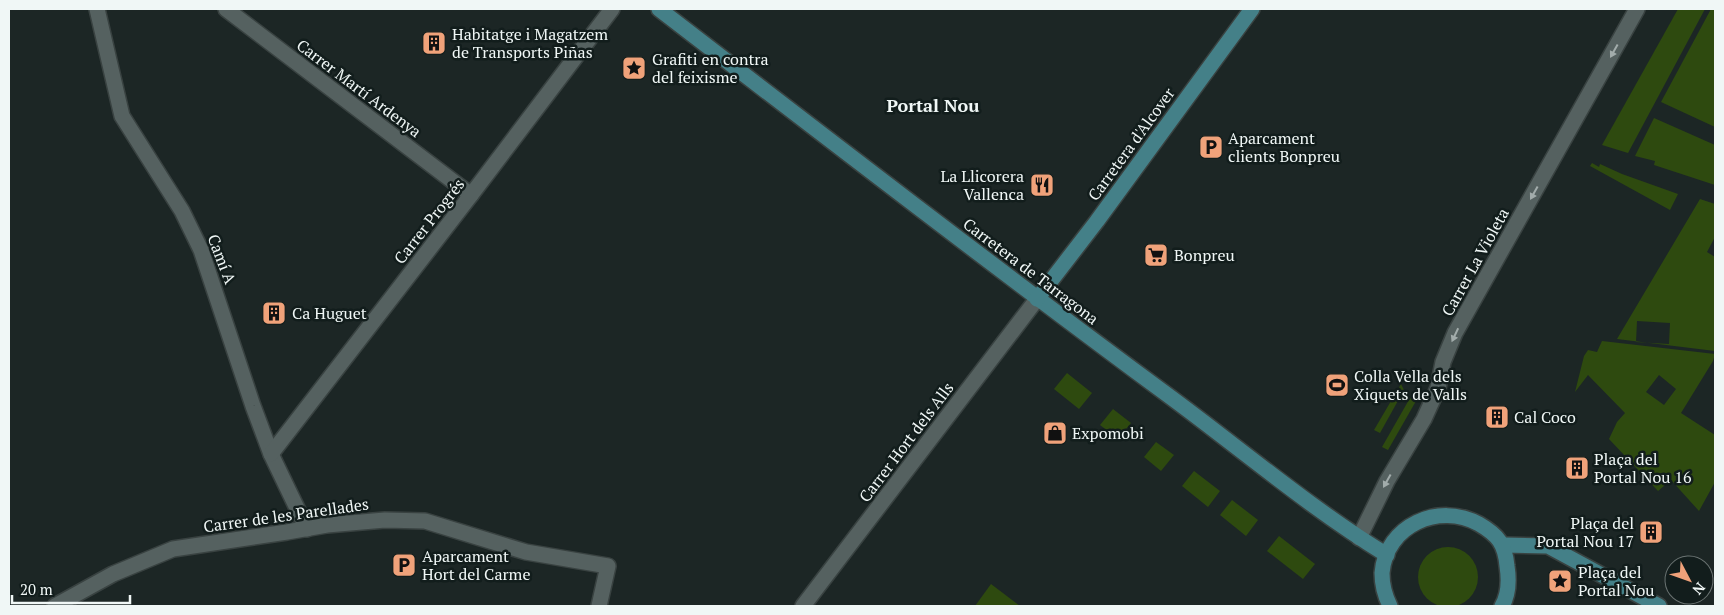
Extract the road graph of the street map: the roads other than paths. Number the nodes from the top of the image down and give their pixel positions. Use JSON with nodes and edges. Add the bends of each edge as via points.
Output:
{"nodes":[{"id":1,"x":97,"y":9,"type":"edge"},
{"id":2,"x":226,"y":9,"type":"edge"},
{"id":3,"x":612,"y":9,"type":"edge"},
{"id":4,"x":659,"y":9,"type":"edge"},
{"id":5,"x":1252,"y":9,"type":"edge"},
{"id":6,"x":1637,"y":9,"type":"edge"},
{"id":7,"x":471,"y":195,"type":"junction"},
{"id":8,"x":1037,"y":299,"type":"junction"},
{"id":9,"x":271,"y":454,"type":"junction"},
{"id":10,"x":306,"y":529,"type":"junction"},
{"id":11,"x":1359,"y":538,"type":"junction"},
{"id":12,"x":1504,"y":545,"type":"junction"},
{"id":13,"x":1387,"y":555,"type":"junction"},
{"id":14,"x":55,"y":606,"type":"edge"},
{"id":15,"x":599,"y":606,"type":"edge"},
{"id":16,"x":803,"y":606,"type":"edge"},
{"id":17,"x":1390,"y":606,"type":"edge"},
{"id":18,"x":1502,"y":606,"type":"edge"},
{"id":19,"x":1659,"y":606,"type":"edge"}],
"edges":[{"from":1,"to":9,"type":"street","name":"Camí A","via":[[122,116],[182,211],[201,250]]},
{"from":2,"to":7,"type":"street","name":"Carrer Martí Ardenya"},
{"from":3,"to":7,"type":"street","name":"Carrer Progrés"},
{"from":4,"to":8,"type":"main road","name":"Carretera de Tarragona"},
{"from":5,"to":8,"type":"main road","name":"Carretera d'Alcover"},
{"from":6,"to":11,"type":"street","name":"Carrer La Violeta","one_way":true,"via":[[1455,333],[1443,362],[1438,388],[1424,419],[1386,481]]},
{"from":7,"to":9,"type":"street","name":"Carrer Progrés"},
{"from":8,"to":11,"type":"main road","name":"Carretera de Tarragona"},
{"from":8,"to":16,"type":"street","name":"Carrer Hort dels Alls"},
{"from":9,"to":10,"type":"street","name":"Camí A"},
{"from":10,"to":14,"type":"street","name":"Carrer de les Parellades","via":[[173,549],[113,574]]},
{"from":10,"to":15,"type":"street","name":"Carrer de les Parellades","via":[[327,524],[386,520],[425,521],[526,552],[608,566]]},
{"from":11,"to":13,"type":"main road","name":"Carretera de Tarragona"},
{"from":12,"to":13,"type":"main road","via":[[1468,518],[1448,514],[1429,517],[1411,525],[1396,538]]},
{"from":12,"to":18,"type":"main road","via":[[1509,583]]},
{"from":12,"to":19,"type":"main road","via":[[1548,546]]},
{"from":13,"to":17,"type":"main road","via":[[1382,573],[1384,592]]}]}
